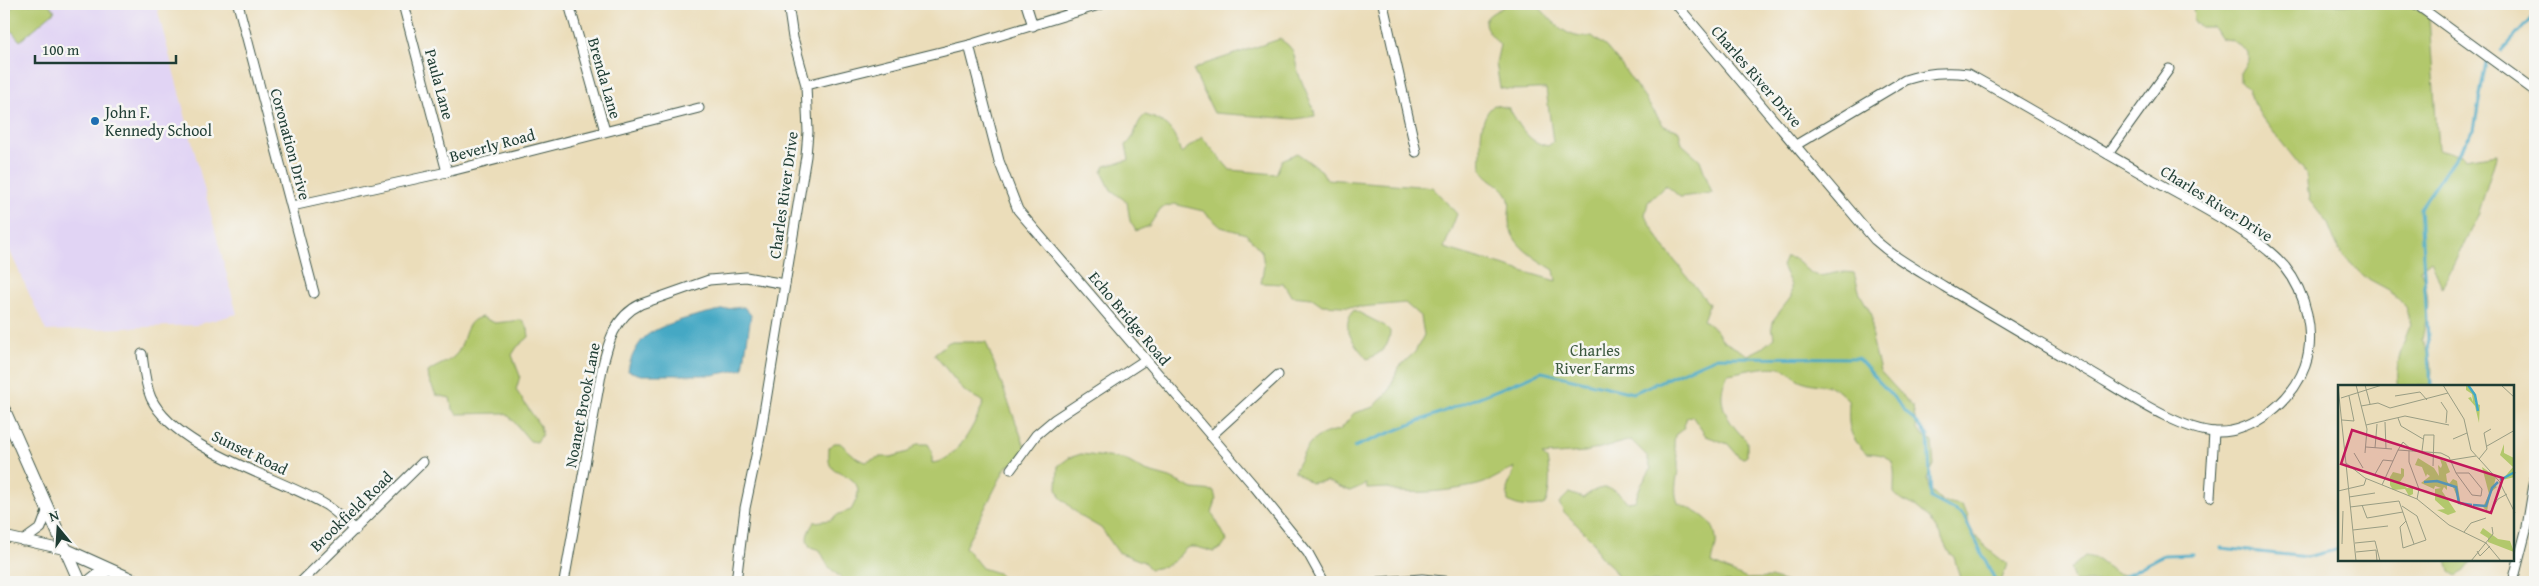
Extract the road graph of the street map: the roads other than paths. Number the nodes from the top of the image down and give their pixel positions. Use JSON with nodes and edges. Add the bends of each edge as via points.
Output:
{"nodes":[{"id":1,"x":238,"y":4,"type":"edge"},
{"id":2,"x":403,"y":4,"type":"edge"},
{"id":3,"x":569,"y":4,"type":"edge"},
{"id":4,"x":788,"y":4,"type":"edge"},
{"id":5,"x":1026,"y":4,"type":"edge"},
{"id":6,"x":1102,"y":4,"type":"edge"},
{"id":7,"x":1383,"y":4,"type":"edge"},
{"id":8,"x":1676,"y":4,"type":"edge"},
{"id":9,"x":2416,"y":4,"type":"edge"},
{"id":10,"x":1033,"y":26,"type":"junction"},
{"id":11,"x":969,"y":45,"type":"junction"},
{"id":12,"x":2169,"y":69,"type":"dead end"},
{"id":13,"x":806,"y":85,"type":"junction"},
{"id":14,"x":2535,"y":91,"type":"edge"},
{"id":15,"x":699,"y":108,"type":"dead end"},
{"id":16,"x":605,"y":131,"type":"junction"},
{"id":17,"x":1796,"y":145,"type":"junction"},
{"id":18,"x":1416,"y":152,"type":"dead end"},
{"id":19,"x":2108,"y":154,"type":"junction"},
{"id":20,"x":447,"y":172,"type":"junction"},
{"id":21,"x":292,"y":206,"type":"junction"},
{"id":22,"x":785,"y":284,"type":"junction"},
{"id":23,"x":314,"y":293,"type":"dead end"},
{"id":24,"x":142,"y":354,"type":"dead end"},
{"id":25,"x":1145,"y":360,"type":"junction"},
{"id":26,"x":1278,"y":375,"type":"dead end"},
{"id":27,"x":4,"y":410,"type":"edge"},
{"id":28,"x":2214,"y":432,"type":"junction"},
{"id":29,"x":1211,"y":436,"type":"junction"},
{"id":30,"x":423,"y":462,"type":"dead end"},
{"id":31,"x":1011,"y":470,"type":"dead end"},
{"id":32,"x":2535,"y":478,"type":"edge"},
{"id":33,"x":2210,"y":496,"type":"dead end"},
{"id":34,"x":48,"y":508,"type":"junction"},
{"id":35,"x":2531,"y":528,"type":"edge"},
{"id":36,"x":356,"y":530,"type":"junction"},
{"id":37,"x":4,"y":536,"type":"edge"},
{"id":38,"x":23,"y":541,"type":"junction"},
{"id":39,"x":66,"y":550,"type":"junction"},
{"id":40,"x":109,"y":570,"type":"junction"},
{"id":41,"x":80,"y":582,"type":"edge"},
{"id":42,"x":89,"y":582,"type":"edge"},
{"id":43,"x":137,"y":582,"type":"edge"},
{"id":44,"x":301,"y":582,"type":"edge"},
{"id":45,"x":564,"y":582,"type":"edge"},
{"id":46,"x":736,"y":582,"type":"edge"},
{"id":47,"x":1324,"y":582,"type":"edge"},
{"id":48,"x":1378,"y":582,"type":"edge"},
{"id":49,"x":1454,"y":582,"type":"edge"},
{"id":50,"x":2513,"y":582,"type":"edge"}],
"edges":[{"from":1,"to":21,"type":"street","name":"Coronation Drive"},
{"from":2,"to":20,"type":"street","name":"Paula Lane"},
{"from":3,"to":16,"type":"street","name":"Brenda Lane"},
{"from":4,"to":13,"type":"street","name":"Charles River Drive"},
{"from":5,"to":10,"type":"street"},
{"from":6,"to":10,"type":"street"},
{"from":7,"to":18,"type":"street"},
{"from":8,"to":17,"type":"street","name":"Charles River Drive"},
{"from":9,"to":14,"type":"street"},
{"from":10,"to":11,"type":"street"},
{"from":11,"to":13,"type":"street"},
{"from":11,"to":25,"type":"street","name":"Echo Bridge Road","via":[[1000,161],[1018,210]]},
{"from":12,"to":19,"type":"street"},
{"from":13,"to":22,"type":"street","name":"Charles River Drive","via":[[806,156]]},
{"from":15,"to":16,"type":"street","name":"Beverly Road"},
{"from":16,"to":20,"type":"street","name":"Beverly Road"},
{"from":17,"to":19,"type":"street","name":"Charles River Drive","via":[[1905,80],[1947,71],[1968,74]]},
{"from":17,"to":28,"type":"street","name":"Charles River Drive","via":[[1875,240],[1903,262],[2157,411],[2193,427]]},
{"from":19,"to":28,"type":"street","name":"Charles River Drive","via":[[2260,245],[2283,264],[2299,292],[2310,325],[2310,347],[2300,379],[2286,399],[2259,419],[2225,432]]},
{"from":20,"to":21,"type":"street","name":"Beverly Road"},
{"from":21,"to":23,"type":"street","name":"Coronation Drive"},
{"from":22,"to":45,"type":"street","name":"Noanet Brook Lane","via":[[746,277],[709,280],[641,304],[621,319],[608,343],[602,369]]},
{"from":22,"to":46,"type":"street","name":"Charles River Drive","via":[[760,437],[744,508]]},
{"from":24,"to":36,"type":"street","name":"Sunset Road","via":[[147,387],[159,411],[170,422],[211,452],[325,504]]},
{"from":25,"to":29,"type":"street","name":"Echo Bridge Road"},
{"from":25,"to":31,"type":"street","via":[[1055,419],[1036,435]]},
{"from":26,"to":29,"type":"street"},
{"from":27,"to":34,"type":"main road"},
{"from":28,"to":33,"type":"street"},
{"from":29,"to":47,"type":"street","name":"Echo Bridge Road","via":[[1308,553]]},
{"from":30,"to":36,"type":"street","name":"Brookfield Road"},
{"from":32,"to":35,"type":"street"},
{"from":34,"to":38,"type":"street","via":[[41,528]]},
{"from":34,"to":39,"type":"main road"},
{"from":35,"to":50,"type":"street"},
{"from":36,"to":44,"type":"street","name":"Brookfield Road"},
{"from":37,"to":38,"type":"street"},
{"from":38,"to":39,"type":"street"},
{"from":39,"to":40,"type":"main road"},
{"from":39,"to":41,"type":"main road"},
{"from":40,"to":42,"type":"main road"},
{"from":40,"to":43,"type":"main road"},
{"from":48,"to":49,"type":"street","via":[[1422,579]]}]}
